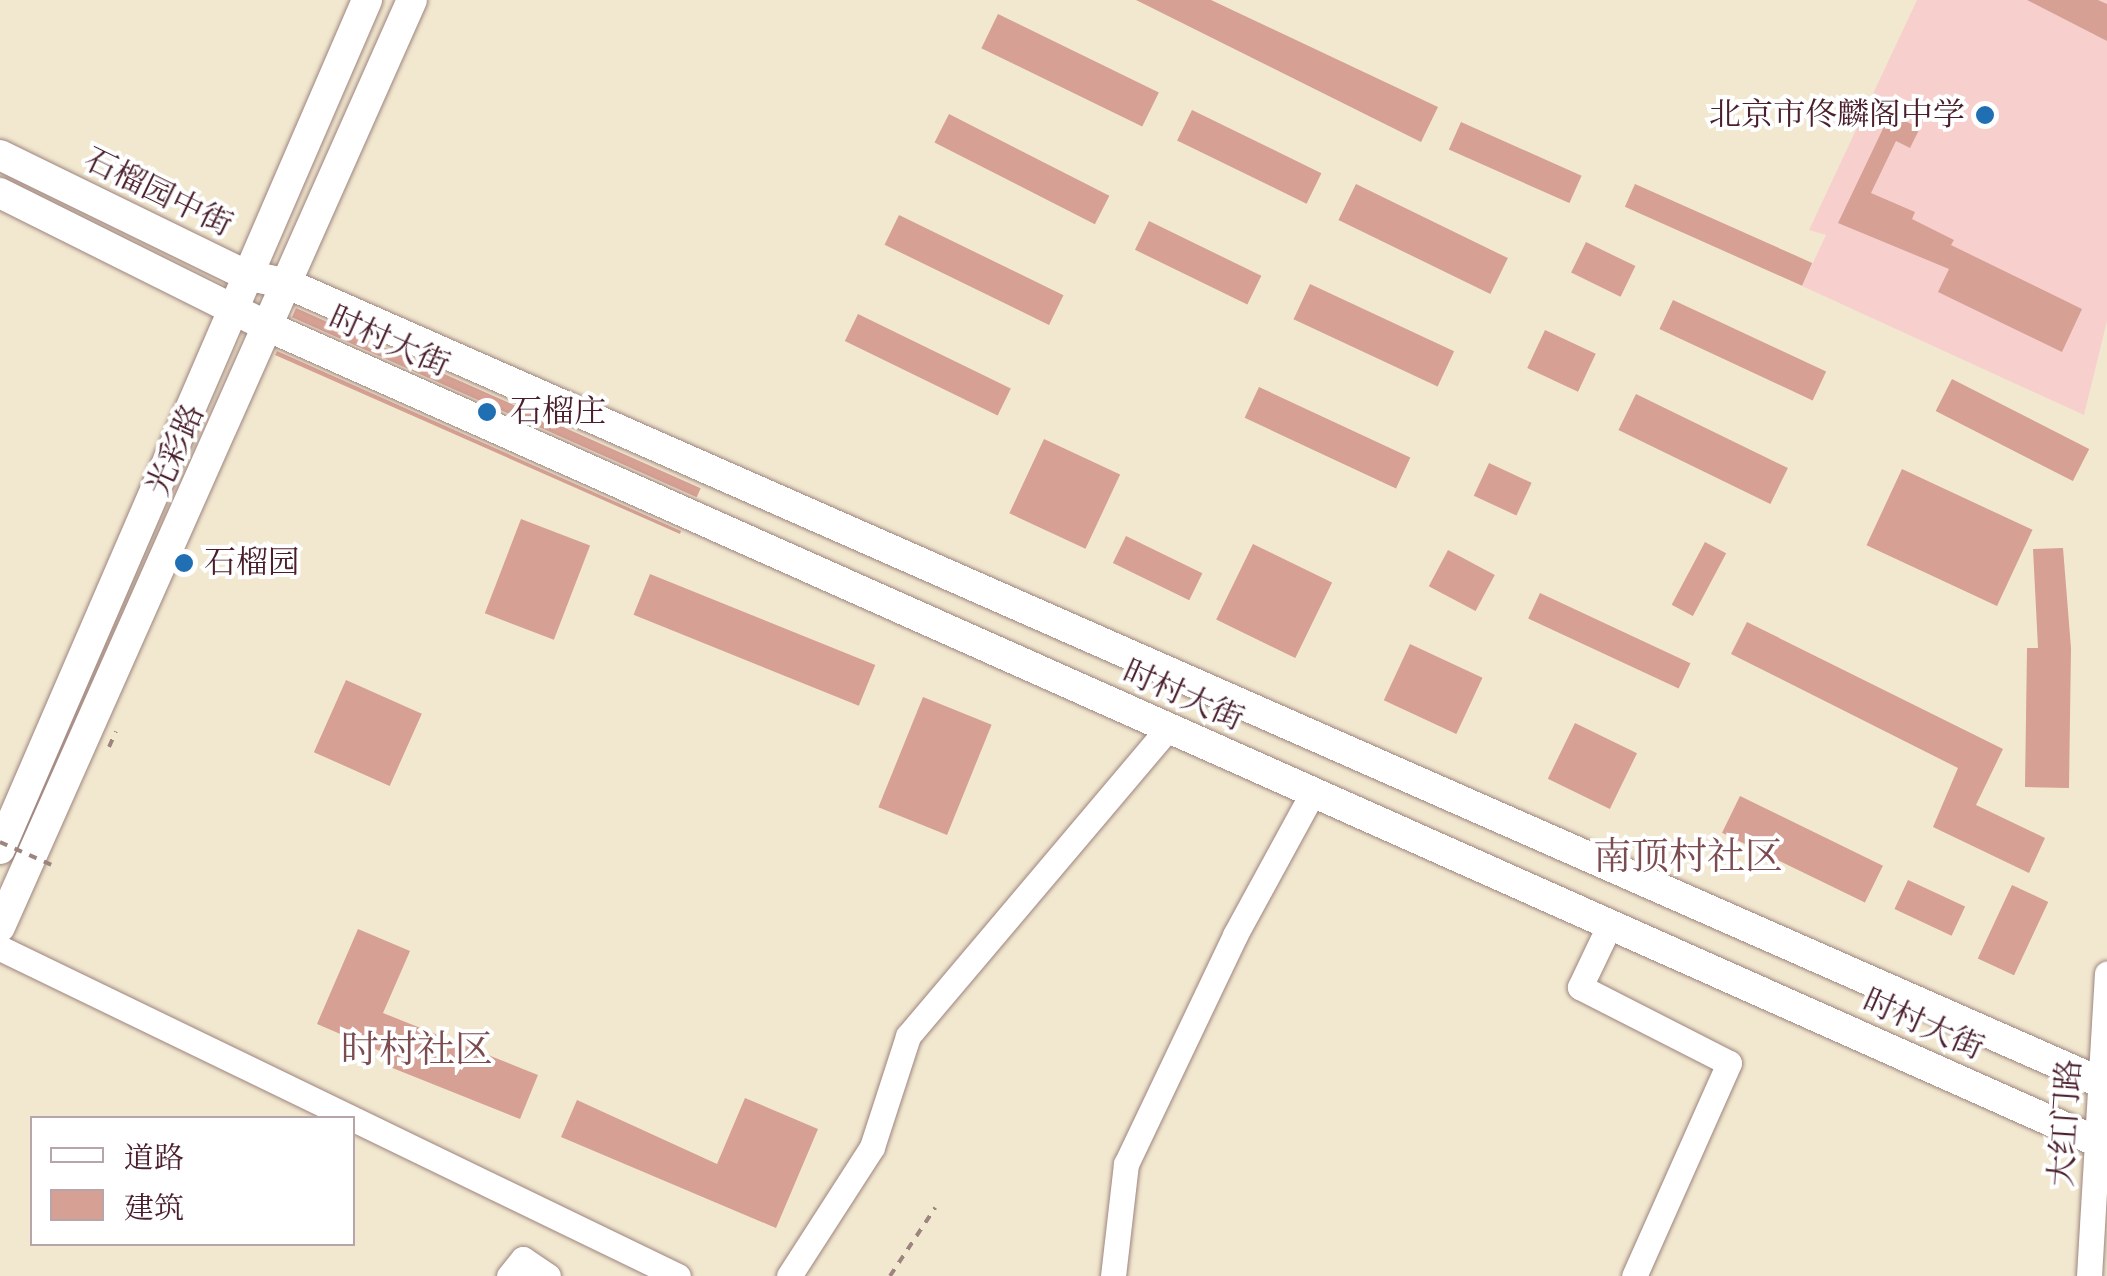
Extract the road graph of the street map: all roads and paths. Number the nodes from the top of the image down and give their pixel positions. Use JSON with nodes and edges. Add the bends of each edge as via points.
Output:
{"nodes":[{"id":1,"x":367,"y":0,"type":"edge"},
{"id":2,"x":412,"y":0,"type":"edge"},
{"id":3,"x":0,"y":154,"type":"edge"},
{"id":4,"x":0,"y":193,"type":"edge"},
{"id":5,"x":246,"y":275,"type":"junction"},
{"id":6,"x":288,"y":284,"type":"junction"},
{"id":7,"x":232,"y":308,"type":"junction"},
{"id":8,"x":269,"y":326,"type":"junction"},
{"id":9,"x":1168,"y":727,"type":"junction"},
{"id":10,"x":1313,"y":792,"type":"junction"},
{"id":11,"x":0,"y":846,"type":"edge"},
{"id":12,"x":52,"y":865,"type":"dead end"},
{"id":13,"x":1610,"y":924,"type":"junction"},
{"id":14,"x":0,"y":927,"type":"edge"},
{"id":15,"x":0,"y":948,"type":"edge"},
{"id":16,"x":2107,"y":974,"type":"edge"},
{"id":17,"x":2105,"y":1084,"type":"edge"},
{"id":18,"x":347,"y":1116,"type":"edge"},
{"id":19,"x":355,"y":1120,"type":"edge"},
{"id":20,"x":2101,"y":1143,"type":"edge"},
{"id":21,"x":934,"y":1208,"type":"dead end"},
{"id":22,"x":509,"y":1276,"type":"edge"},
{"id":23,"x":548,"y":1276,"type":"edge"},
{"id":24,"x":678,"y":1276,"type":"edge"},
{"id":25,"x":790,"y":1276,"type":"edge"},
{"id":26,"x":890,"y":1276,"type":"edge"},
{"id":27,"x":1113,"y":1276,"type":"edge"},
{"id":28,"x":1634,"y":1276,"type":"edge"},
{"id":29,"x":2089,"y":1276,"type":"edge"}],
"edges":[{"from":1,"to":5,"type":"main road","name":"光彩路"},
{"from":2,"to":6,"type":"main road","name":"光彩路"},
{"from":3,"to":5,"type":"main road","name":"石榴园中街"},
{"from":4,"to":7,"type":"main road"},
{"from":5,"to":6,"type":"main road","name":"石榴园中街"},
{"from":5,"to":7,"type":"main road","name":"光彩路"},
{"from":6,"to":8,"type":"main road","name":"光彩路"},
{"from":6,"to":17,"type":"main road","name":"时村大街"},
{"from":7,"to":8,"type":"main road","name":"时村大街"},
{"from":7,"to":11,"type":"main road","name":"光彩路"},
{"from":8,"to":9,"type":"main road","name":"时村大街"},
{"from":8,"to":14,"type":"main road","name":"光彩路"},
{"from":9,"to":10,"type":"main road","name":"时村大街"},
{"from":9,"to":25,"type":"street","via":[[908,1036],[872,1147]]},
{"from":10,"to":13,"type":"main road","name":"时村大街"},
{"from":10,"to":27,"type":"street","via":[[1235,935],[1126,1164]]},
{"from":11,"to":12,"type":"path","bridge":true},
{"from":13,"to":20,"type":"main road","name":"时村大街"},
{"from":13,"to":28,"type":"street","via":[[1580,988],[1729,1063]]},
{"from":15,"to":18,"type":"street"},
{"from":16,"to":17,"type":"street","name":"大红门路"},
{"from":17,"to":20,"type":"street","name":"大红门路"},
{"from":19,"to":24,"type":"street"},
{"from":20,"to":29,"type":"street","name":"大红门路"},
{"from":21,"to":26,"type":"path"},
{"from":22,"to":23,"type":"street","via":[[523,1260]]}]}
